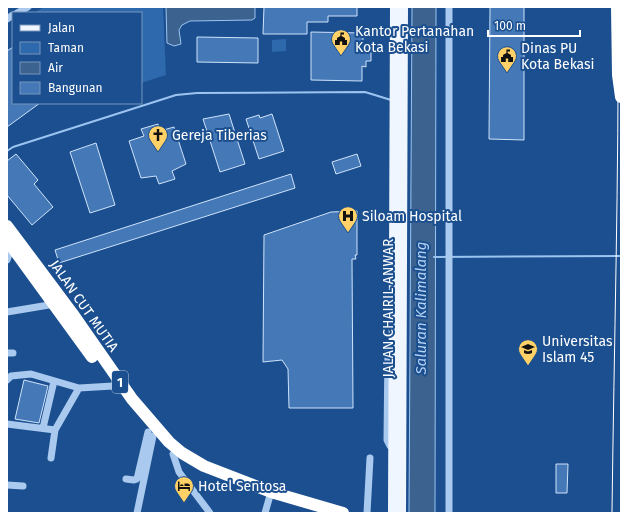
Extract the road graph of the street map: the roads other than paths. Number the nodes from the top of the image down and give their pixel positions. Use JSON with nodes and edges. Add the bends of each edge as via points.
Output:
{"nodes":[{"id":1,"x":395,"y":7,"type":"edge"},
{"id":2,"x":403,"y":7,"type":"edge"},
{"id":3,"x":449,"y":7,"type":"edge"},
{"id":4,"x":617,"y":7,"type":"edge"},
{"id":5,"x":399,"y":29,"type":"junction"},
{"id":6,"x":621,"y":97,"type":"edge"},
{"id":7,"x":7,"y":226,"type":"edge"},
{"id":8,"x":10,"y":243,"type":"edge"},
{"id":9,"x":7,"y":260,"type":"edge"},
{"id":10,"x":55,"y":304,"type":"junction"},
{"id":11,"x":7,"y":312,"type":"edge"},
{"id":12,"x":398,"y":343,"type":"junction"},
{"id":13,"x":7,"y":380,"type":"edge"},
{"id":14,"x":54,"y":381,"type":"junction"},
{"id":15,"x":113,"y":386,"type":"junction"},
{"id":16,"x":79,"y":388,"type":"junction"},
{"id":17,"x":7,"y":424,"type":"edge"},
{"id":18,"x":43,"y":428,"type":"junction"},
{"id":19,"x":55,"y":430,"type":"junction"},
{"id":20,"x":151,"y":434,"type":"junction"},
{"id":21,"x":173,"y":454,"type":"junction"},
{"id":22,"x":51,"y":458,"type":"dead end"},
{"id":23,"x":370,"y":458,"type":"dead end"},
{"id":24,"x":126,"y":479,"type":"dead end"},
{"id":25,"x":7,"y":485,"type":"edge"},
{"id":26,"x":23,"y":486,"type":"dead end"},
{"id":27,"x":270,"y":495,"type":"junction"},
{"id":28,"x":137,"y":513,"type":"edge"},
{"id":29,"x":210,"y":513,"type":"edge"},
{"id":30,"x":266,"y":513,"type":"edge"},
{"id":31,"x":317,"y":513,"type":"edge"},
{"id":32,"x":344,"y":513,"type":"edge"},
{"id":33,"x":367,"y":513,"type":"edge"},
{"id":34,"x":394,"y":513,"type":"edge"},
{"id":35,"x":401,"y":513,"type":"edge"},
{"id":36,"x":449,"y":513,"type":"edge"}],
"edges":[{"from":1,"to":5,"type":"main road","name":"JALAN CHAIRIL ANWAR"},
{"from":2,"to":5,"type":"main road","name":"JALAN CHAIRIL ANWAR"},
{"from":3,"to":36,"type":"street"},
{"from":4,"to":6,"type":"highway"},
{"from":5,"to":12,"type":"main road","name":"JALAN CHAIRIL ANWAR"},
{"from":7,"to":27,"type":"highway","name":"JALAN CUT MUTIA","number":"1","via":[[132,399],[169,442],[204,466]]},
{"from":8,"to":9,"type":"street"},
{"from":8,"to":10,"type":"highway","name":"JALAN CUT MUTIA","number":"1"},
{"from":10,"to":11,"type":"street"},
{"from":10,"to":15,"type":"highway","name":"JALAN CUT MUTIA","number":"1"},
{"from":12,"to":34,"type":"main road","name":"JALAN CHAIRIL ANWAR"},
{"from":12,"to":35,"type":"main road","name":"JALAN CHAIRIL ANWAR"},
{"from":13,"to":14,"type":"street","via":[[11,376],[25,374]]},
{"from":14,"to":16,"type":"street"},
{"from":14,"to":18,"type":"street"},
{"from":15,"to":16,"type":"street"},
{"from":15,"to":20,"type":"highway","name":"JALAN CUT MUTIA","number":"1"},
{"from":16,"to":19,"type":"street"},
{"from":17,"to":18,"type":"street"},
{"from":18,"to":19,"type":"street"},
{"from":19,"to":22,"type":"street"},
{"from":20,"to":21,"type":"highway","name":"JALAN CUT MUTIA","number":"1"},
{"from":20,"to":24,"type":"street","via":[[137,479]]},
{"from":20,"to":28,"type":"street"},
{"from":21,"to":27,"type":"highway","name":"JALAN CUT MUTIA","number":"1","via":[[191,467],[220,481]]},
{"from":21,"to":29,"type":"street","via":[[179,472]]},
{"from":23,"to":33,"type":"street"},
{"from":25,"to":26,"type":"street"},
{"from":27,"to":30,"type":"street"},
{"from":27,"to":31,"type":"highway","name":"JALAN CUT MUTIA","number":"1"},
{"from":27,"to":32,"type":"highway","name":"JALAN CUT MUTIA","number":"1"}]}
